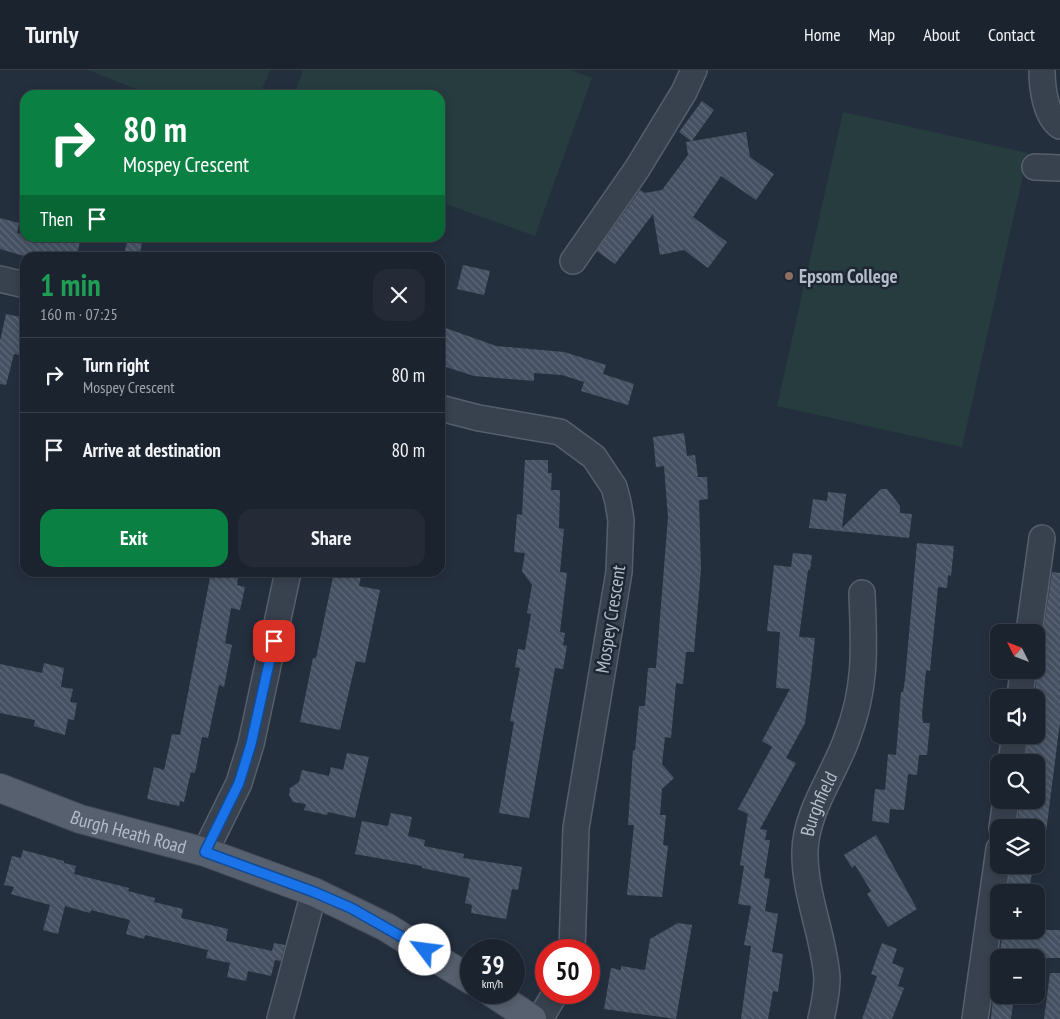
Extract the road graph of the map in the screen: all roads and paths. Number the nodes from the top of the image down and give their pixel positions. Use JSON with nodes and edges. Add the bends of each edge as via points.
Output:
{"nodes":[{"id":1,"x":694,"y":70,"type":"edge"},
{"id":2,"x":1042,"y":70,"type":"edge"},
{"id":3,"x":1060,"y":126,"type":"edge"},
{"id":4,"x":1035,"y":167,"type":"dead end"},
{"id":5,"x":1060,"y":168,"type":"edge"},
{"id":6,"x":573,"y":261,"type":"dead end"},
{"id":7,"x":0,"y":279,"type":"edge"},
{"id":8,"x":20,"y":284,"type":"edge"},
{"id":9,"x":445,"y":409,"type":"edge"},
{"id":10,"x":1042,"y":538,"type":"dead end"},
{"id":11,"x":287,"y":577,"type":"edge"},
{"id":12,"x":862,"y":593,"type":"dead end"},
{"id":13,"x":1030,"y":624,"type":"edge"},
{"id":14,"x":0,"y":788,"type":"edge"},
{"id":15,"x":205,"y":852,"type":"junction"},
{"id":16,"x":995,"y":874,"type":"edge"},
{"id":17,"x":314,"y":892,"type":"junction"},
{"id":18,"x":572,"y":939,"type":"edge"},
{"id":19,"x":460,"y":973,"type":"edge"},
{"id":20,"x":509,"y":1004,"type":"edge"},
{"id":21,"x":549,"y":1004,"type":"edge"},
{"id":22,"x":280,"y":1019,"type":"edge"},
{"id":23,"x":532,"y":1019,"type":"edge"},
{"id":24,"x":540,"y":1019,"type":"edge"},
{"id":25,"x":821,"y":1019,"type":"edge"},
{"id":26,"x":975,"y":1019,"type":"edge"}],
"edges":[{"from":1,"to":6,"type":"street","via":[[636,169]]},
{"from":2,"to":3,"type":"street","via":[[1048,106]]},
{"from":4,"to":5,"type":"street"},
{"from":7,"to":8,"type":"street"},
{"from":9,"to":18,"type":"street","name":"Mospey Crescent","via":[[560,432],[594,457],[614,486],[618,502],[621,520],[618,572],[576,828]]},
{"from":10,"to":13,"type":"street"},
{"from":11,"to":15,"type":"street","via":[[251,744],[239,783]]},
{"from":12,"to":25,"type":"street","name":"Burghfield","via":[[863,686],[847,740],[815,811],[805,850],[807,878],[825,957],[827,980]]},
{"from":14,"to":15,"type":"main road","name":"Burgh Heath Road","via":[[80,819]]},
{"from":15,"to":17,"type":"main road","name":"Burgh Heath Road"},
{"from":16,"to":26,"type":"street"},
{"from":17,"to":19,"type":"main road","name":"Burgh Heath Road","via":[[386,928]]},
{"from":17,"to":22,"type":"street"},
{"from":20,"to":23,"type":"main road"},
{"from":21,"to":24,"type":"street"}]}
